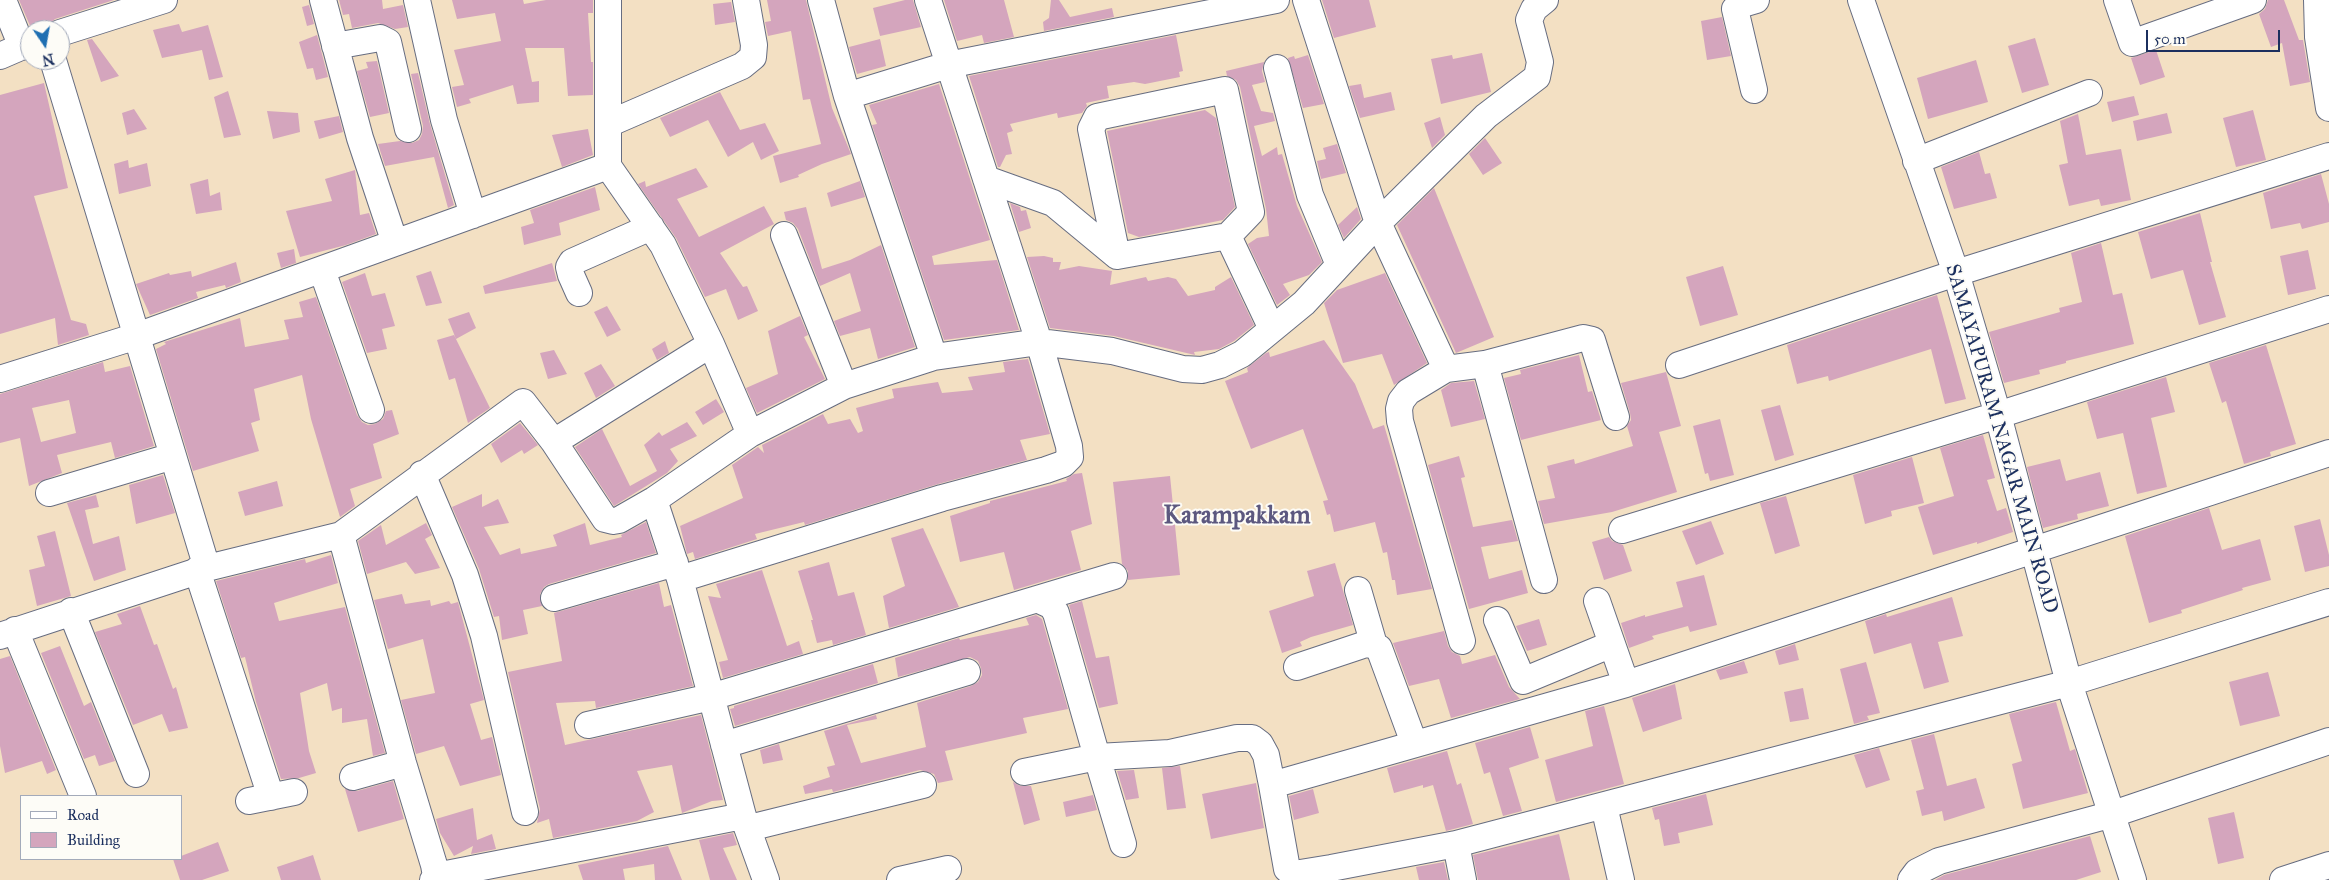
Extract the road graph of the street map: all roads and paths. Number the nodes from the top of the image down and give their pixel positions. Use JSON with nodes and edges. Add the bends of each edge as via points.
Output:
{"nodes":[{"id":1,"x":3,"y":0,"type":"edge"},
{"id":2,"x":164,"y":0,"type":"edge"},
{"id":3,"x":323,"y":0,"type":"edge"},
{"id":4,"x":417,"y":0,"type":"edge"},
{"id":5,"x":608,"y":0,"type":"edge"},
{"id":6,"x":746,"y":0,"type":"edge"},
{"id":7,"x":821,"y":0,"type":"edge"},
{"id":8,"x":928,"y":0,"type":"edge"},
{"id":9,"x":1276,"y":0,"type":"edge"},
{"id":10,"x":1306,"y":0,"type":"edge"},
{"id":11,"x":1545,"y":0,"type":"edge"},
{"id":12,"x":1756,"y":0,"type":"edge"},
{"id":13,"x":1861,"y":0,"type":"edge"},
{"id":14,"x":2117,"y":0,"type":"edge"},
{"id":15,"x":2254,"y":0,"type":"edge"},
{"id":16,"x":2318,"y":0,"type":"edge"},
{"id":17,"x":1168,"y":10,"type":"edge"},
{"id":18,"x":70,"y":30,"type":"edge"},
{"id":19,"x":335,"y":46,"type":"junction"},
{"id":20,"x":17,"y":49,"type":"edge"},
{"id":21,"x":948,"y":64,"type":"junction"},
{"id":22,"x":1277,"y":68,"type":"dead end"},
{"id":23,"x":56,"y":70,"type":"edge"},
{"id":24,"x":1754,"y":90,"type":"dead end"},
{"id":25,"x":2089,"y":93,"type":"dead end"},
{"id":26,"x":847,"y":96,"type":"junction"},
{"id":27,"x":2329,"y":108,"type":"edge"},
{"id":28,"x":608,"y":124,"type":"junction"},
{"id":29,"x":408,"y":129,"type":"dead end"},
{"id":30,"x":2329,"y":156,"type":"edge"},
{"id":31,"x":1916,"y":161,"type":"junction"},
{"id":32,"x":608,"y":166,"type":"junction"},
{"id":33,"x":986,"y":179,"type":"junction"},
{"id":34,"x":472,"y":215,"type":"junction"},
{"id":35,"x":1378,"y":224,"type":"junction"},
{"id":36,"x":651,"y":227,"type":"junction"},
{"id":37,"x":784,"y":235,"type":"dead end"},
{"id":38,"x":1228,"y":236,"type":"junction"},
{"id":39,"x":395,"y":243,"type":"junction"},
{"id":40,"x":1118,"y":256,"type":"junction"},
{"id":41,"x":1339,"y":266,"type":"junction"},
{"id":42,"x":322,"y":270,"type":"junction"},
{"id":43,"x":1956,"y":273,"type":"junction"},
{"id":44,"x":579,"y":293,"type":"dead end"},
{"id":45,"x":2329,"y":309,"type":"edge"},
{"id":46,"x":1272,"y":329,"type":"junction"},
{"id":47,"x":137,"y":336,"type":"junction"},
{"id":48,"x":1039,"y":342,"type":"junction"},
{"id":49,"x":711,"y":344,"type":"junction"},
{"id":50,"x":934,"y":357,"type":"junction"},
{"id":51,"x":1485,"y":364,"type":"junction"},
{"id":52,"x":1678,"y":366,"type":"dead end"},
{"id":53,"x":1446,"y":369,"type":"junction"},
{"id":54,"x":0,"y":379,"type":"edge"},
{"id":55,"x":844,"y":386,"type":"junction"},
{"id":56,"x":371,"y":410,"type":"dead end"},
{"id":57,"x":1616,"y":416,"type":"dead end"},
{"id":58,"x":1998,"y":416,"type":"junction"},
{"id":59,"x":750,"y":434,"type":"junction"},
{"id":60,"x":554,"y":442,"type":"junction"},
{"id":61,"x":2329,"y":453,"type":"edge"},
{"id":62,"x":174,"y":456,"type":"junction"},
{"id":63,"x":422,"y":474,"type":"junction"},
{"id":64,"x":49,"y":493,"type":"dead end"},
{"id":65,"x":654,"y":500,"type":"junction"},
{"id":66,"x":1622,"y":530,"type":"dead end"},
{"id":67,"x":341,"y":535,"type":"junction"},
{"id":68,"x":2034,"y":551,"type":"junction"},
{"id":69,"x":202,"y":569,"type":"junction"},
{"id":70,"x":678,"y":571,"type":"junction"},
{"id":71,"x":1114,"y":576,"type":"dead end"},
{"id":72,"x":1544,"y":580,"type":"dead end"},
{"id":73,"x":1358,"y":590,"type":"dead end"},
{"id":74,"x":554,"y":598,"type":"dead end"},
{"id":75,"x":1037,"y":599,"type":"junction"},
{"id":76,"x":1597,"y":601,"type":"dead end"},
{"id":77,"x":2329,"y":602,"type":"edge"},
{"id":78,"x":71,"y":611,"type":"junction"},
{"id":79,"x":1497,"y":620,"type":"dead end"},
{"id":80,"x":8,"y":633,"type":"edge"},
{"id":81,"x":1462,"y":641,"type":"dead end"},
{"id":82,"x":1612,"y":644,"type":"junction"},
{"id":83,"x":1374,"y":645,"type":"junction"},
{"id":84,"x":1297,"y":667,"type":"dead end"},
{"id":85,"x":967,"y":672,"type":"dead end"},
{"id":86,"x":2069,"y":683,"type":"junction"},
{"id":87,"x":1626,"y":684,"type":"junction"},
{"id":88,"x":711,"y":696,"type":"junction"},
{"id":89,"x":588,"y":725,"type":"dead end"},
{"id":90,"x":2329,"y":741,"type":"edge"},
{"id":91,"x":1414,"y":743,"type":"junction"},
{"id":92,"x":724,"y":745,"type":"junction"},
{"id":93,"x":1097,"y":757,"type":"junction"},
{"id":94,"x":403,"y":764,"type":"junction"},
{"id":95,"x":1024,"y":772,"type":"dead end"},
{"id":96,"x":136,"y":774,"type":"dead end"},
{"id":97,"x":353,"y":777,"type":"dead end"},
{"id":98,"x":923,"y":785,"type":"dead end"},
{"id":99,"x":1272,"y":786,"type":"junction"},
{"id":100,"x":83,"y":795,"type":"edge"},
{"id":101,"x":271,"y":796,"type":"dead end"},
{"id":102,"x":1604,"y":806,"type":"junction"},
{"id":103,"x":525,"y":812,"type":"dead end"},
{"id":104,"x":2113,"y":814,"type":"junction"},
{"id":105,"x":746,"y":822,"type":"junction"},
{"id":106,"x":1123,"y":844,"type":"dead end"},
{"id":107,"x":1456,"y":844,"type":"junction"},
{"id":108,"x":2329,"y":865,"type":"edge"},
{"id":109,"x":948,"y":868,"type":"dead end"},
{"id":110,"x":1333,"y":874,"type":"edge"},
{"id":111,"x":434,"y":878,"type":"edge"},
{"id":112,"x":766,"y":880,"type":"edge"},
{"id":113,"x":900,"y":880,"type":"edge"},
{"id":114,"x":1463,"y":880,"type":"edge"},
{"id":115,"x":1621,"y":880,"type":"edge"},
{"id":116,"x":1911,"y":880,"type":"edge"},
{"id":117,"x":2133,"y":880,"type":"edge"},
{"id":118,"x":2286,"y":880,"type":"edge"}],
"edges":[{"from":1,"to":20,"type":"street"},
{"from":2,"to":18,"type":"street"},
{"from":3,"to":19,"type":"street"},
{"from":4,"to":34,"type":"street","via":[[444,120]]},
{"from":5,"to":28,"type":"street"},
{"from":6,"to":28,"type":"street","via":[[754,45],[752,57],[742,66]]},
{"from":7,"to":26,"type":"street"},
{"from":8,"to":21,"type":"street"},
{"from":9,"to":17,"type":"street"},
{"from":10,"to":35,"type":"street"},
{"from":11,"to":35,"type":"street","via":[[1534,9],[1529,20],[1540,62],[1537,76],[1486,116]]},
{"from":12,"to":24,"type":"street","via":[[1735,9]]},
{"from":13,"to":31,"type":"street","name":"SAMAYAPURAM NAGAR MAIN ROAD"},
{"from":14,"to":15,"type":"street","via":[[2132,43]]},
{"from":16,"to":27,"type":"street","via":[[2318,37]]},
{"from":17,"to":21,"type":"street"},
{"from":19,"to":29,"type":"street","via":[[380,38],[388,42]]},
{"from":19,"to":39,"type":"street","via":[[360,138]]},
{"from":21,"to":26,"type":"street"},
{"from":21,"to":33,"type":"street"},
{"from":22,"to":41,"type":"street","via":[[1310,195]]},
{"from":23,"to":47,"type":"street"},
{"from":25,"to":31,"type":"street"},
{"from":26,"to":50,"type":"street"},
{"from":28,"to":32,"type":"street"},
{"from":30,"to":43,"type":"street"},
{"from":31,"to":43,"type":"street","name":"SAMAYAPURAM NAGAR MAIN ROAD"},
{"from":32,"to":34,"type":"street"},
{"from":32,"to":36,"type":"street"},
{"from":33,"to":40,"type":"street","via":[[1053,203]]},
{"from":33,"to":48,"type":"street"},
{"from":34,"to":39,"type":"street"},
{"from":35,"to":41,"type":"street"},
{"from":35,"to":53,"type":"street"},
{"from":36,"to":44,"type":"street","via":[[572,262],[569,267]]},
{"from":36,"to":49,"type":"street"},
{"from":37,"to":55,"type":"street"},
{"from":38,"to":40,"type":"street"},
{"from":38,"to":40,"type":"street","via":[[1251,212],[1225,90],[1097,117],[1092,129]]},
{"from":38,"to":46,"type":"street"},
{"from":39,"to":42,"type":"street"},
{"from":41,"to":46,"type":"street","via":[[1304,303]]},
{"from":42,"to":47,"type":"street"},
{"from":42,"to":56,"type":"street"},
{"from":43,"to":52,"type":"street"},
{"from":43,"to":58,"type":"street","name":"SAMAYAPURAM NAGAR MAIN ROAD"},
{"from":45,"to":58,"type":"street"},
{"from":46,"to":48,"type":"street","via":[[1242,354],[1202,370],[1183,369],[1112,351]]},
{"from":47,"to":54,"type":"street"},
{"from":47,"to":62,"type":"street"},
{"from":48,"to":50,"type":"street"},
{"from":48,"to":70,"type":"street","via":[[1069,446],[1070,457],[1063,464]]},
{"from":49,"to":59,"type":"street"},
{"from":49,"to":60,"type":"street"},
{"from":50,"to":55,"type":"street"},
{"from":51,"to":53,"type":"street"},
{"from":51,"to":57,"type":"street","via":[[1583,338],[1592,340]]},
{"from":51,"to":72,"type":"street"},
{"from":53,"to":81,"type":"street","via":[[1408,392],[1399,409]]},
{"from":55,"to":59,"type":"street"},
{"from":58,"to":66,"type":"street"},
{"from":58,"to":68,"type":"street","name":"SAMAYAPURAM NAGAR MAIN ROAD"},
{"from":59,"to":65,"type":"street"},
{"from":60,"to":63,"type":"street","via":[[523,402]]},
{"from":60,"to":65,"type":"street","via":[[605,519],[619,520]]},
{"from":61,"to":68,"type":"street"},
{"from":62,"to":64,"type":"street"},
{"from":62,"to":69,"type":"street"},
{"from":63,"to":67,"type":"street"},
{"from":63,"to":103,"type":"street","via":[[468,583]]},
{"from":65,"to":70,"type":"street"},
{"from":67,"to":69,"type":"street"},
{"from":67,"to":94,"type":"street"},
{"from":68,"to":86,"type":"street","name":"SAMAYAPURAM NAGAR MAIN ROAD"},
{"from":68,"to":87,"type":"street"},
{"from":69,"to":78,"type":"street"},
{"from":69,"to":101,"type":"street"},
{"from":70,"to":74,"type":"street"},
{"from":70,"to":88,"type":"street"},
{"from":71,"to":75,"type":"street"},
{"from":73,"to":83,"type":"street"},
{"from":75,"to":88,"type":"street"},
{"from":75,"to":93,"type":"street","via":[[1052,606],[1056,613]]},
{"from":76,"to":82,"type":"street"},
{"from":77,"to":86,"type":"street"},
{"from":78,"to":80,"type":"street"},
{"from":78,"to":96,"type":"street"},
{"from":79,"to":82,"type":"street","via":[[1523,681]]},
{"from":80,"to":100,"type":"street"},
{"from":82,"to":87,"type":"street"},
{"from":83,"to":84,"type":"street","via":[[1363,645]]},
{"from":83,"to":91,"type":"street","via":[[1379,648]]},
{"from":85,"to":92,"type":"street"},
{"from":86,"to":102,"type":"street"},
{"from":86,"to":104,"type":"street","name":"SAMAYAPURAM NAGAR MAIN ROAD"},
{"from":87,"to":91,"type":"street"},
{"from":88,"to":89,"type":"street"},
{"from":88,"to":92,"type":"street"},
{"from":90,"to":104,"type":"street"},
{"from":91,"to":99,"type":"street"},
{"from":92,"to":105,"type":"street"},
{"from":93,"to":95,"type":"street"},
{"from":93,"to":99,"type":"street","via":[[1170,753],[1237,738],[1252,738],[1266,755]]},
{"from":93,"to":106,"type":"street"},
{"from":94,"to":97,"type":"street"},
{"from":94,"to":111,"type":"street","via":[[434,865]]},
{"from":98,"to":105,"type":"street"},
{"from":99,"to":110,"type":"street","via":[[1286,869],[1294,874]]},
{"from":102,"to":107,"type":"street"},
{"from":102,"to":115,"type":"street"},
{"from":104,"to":116,"type":"street","via":[[1939,861],[1917,872]]},
{"from":104,"to":117,"type":"street","name":"SAMAYAPURAM NAGAR MAIN ROAD"},
{"from":105,"to":111,"type":"street"},
{"from":105,"to":112,"type":"street"},
{"from":107,"to":110,"type":"street"},
{"from":107,"to":114,"type":"street"},
{"from":108,"to":118,"type":"street"},
{"from":109,"to":113,"type":"street"}]}
